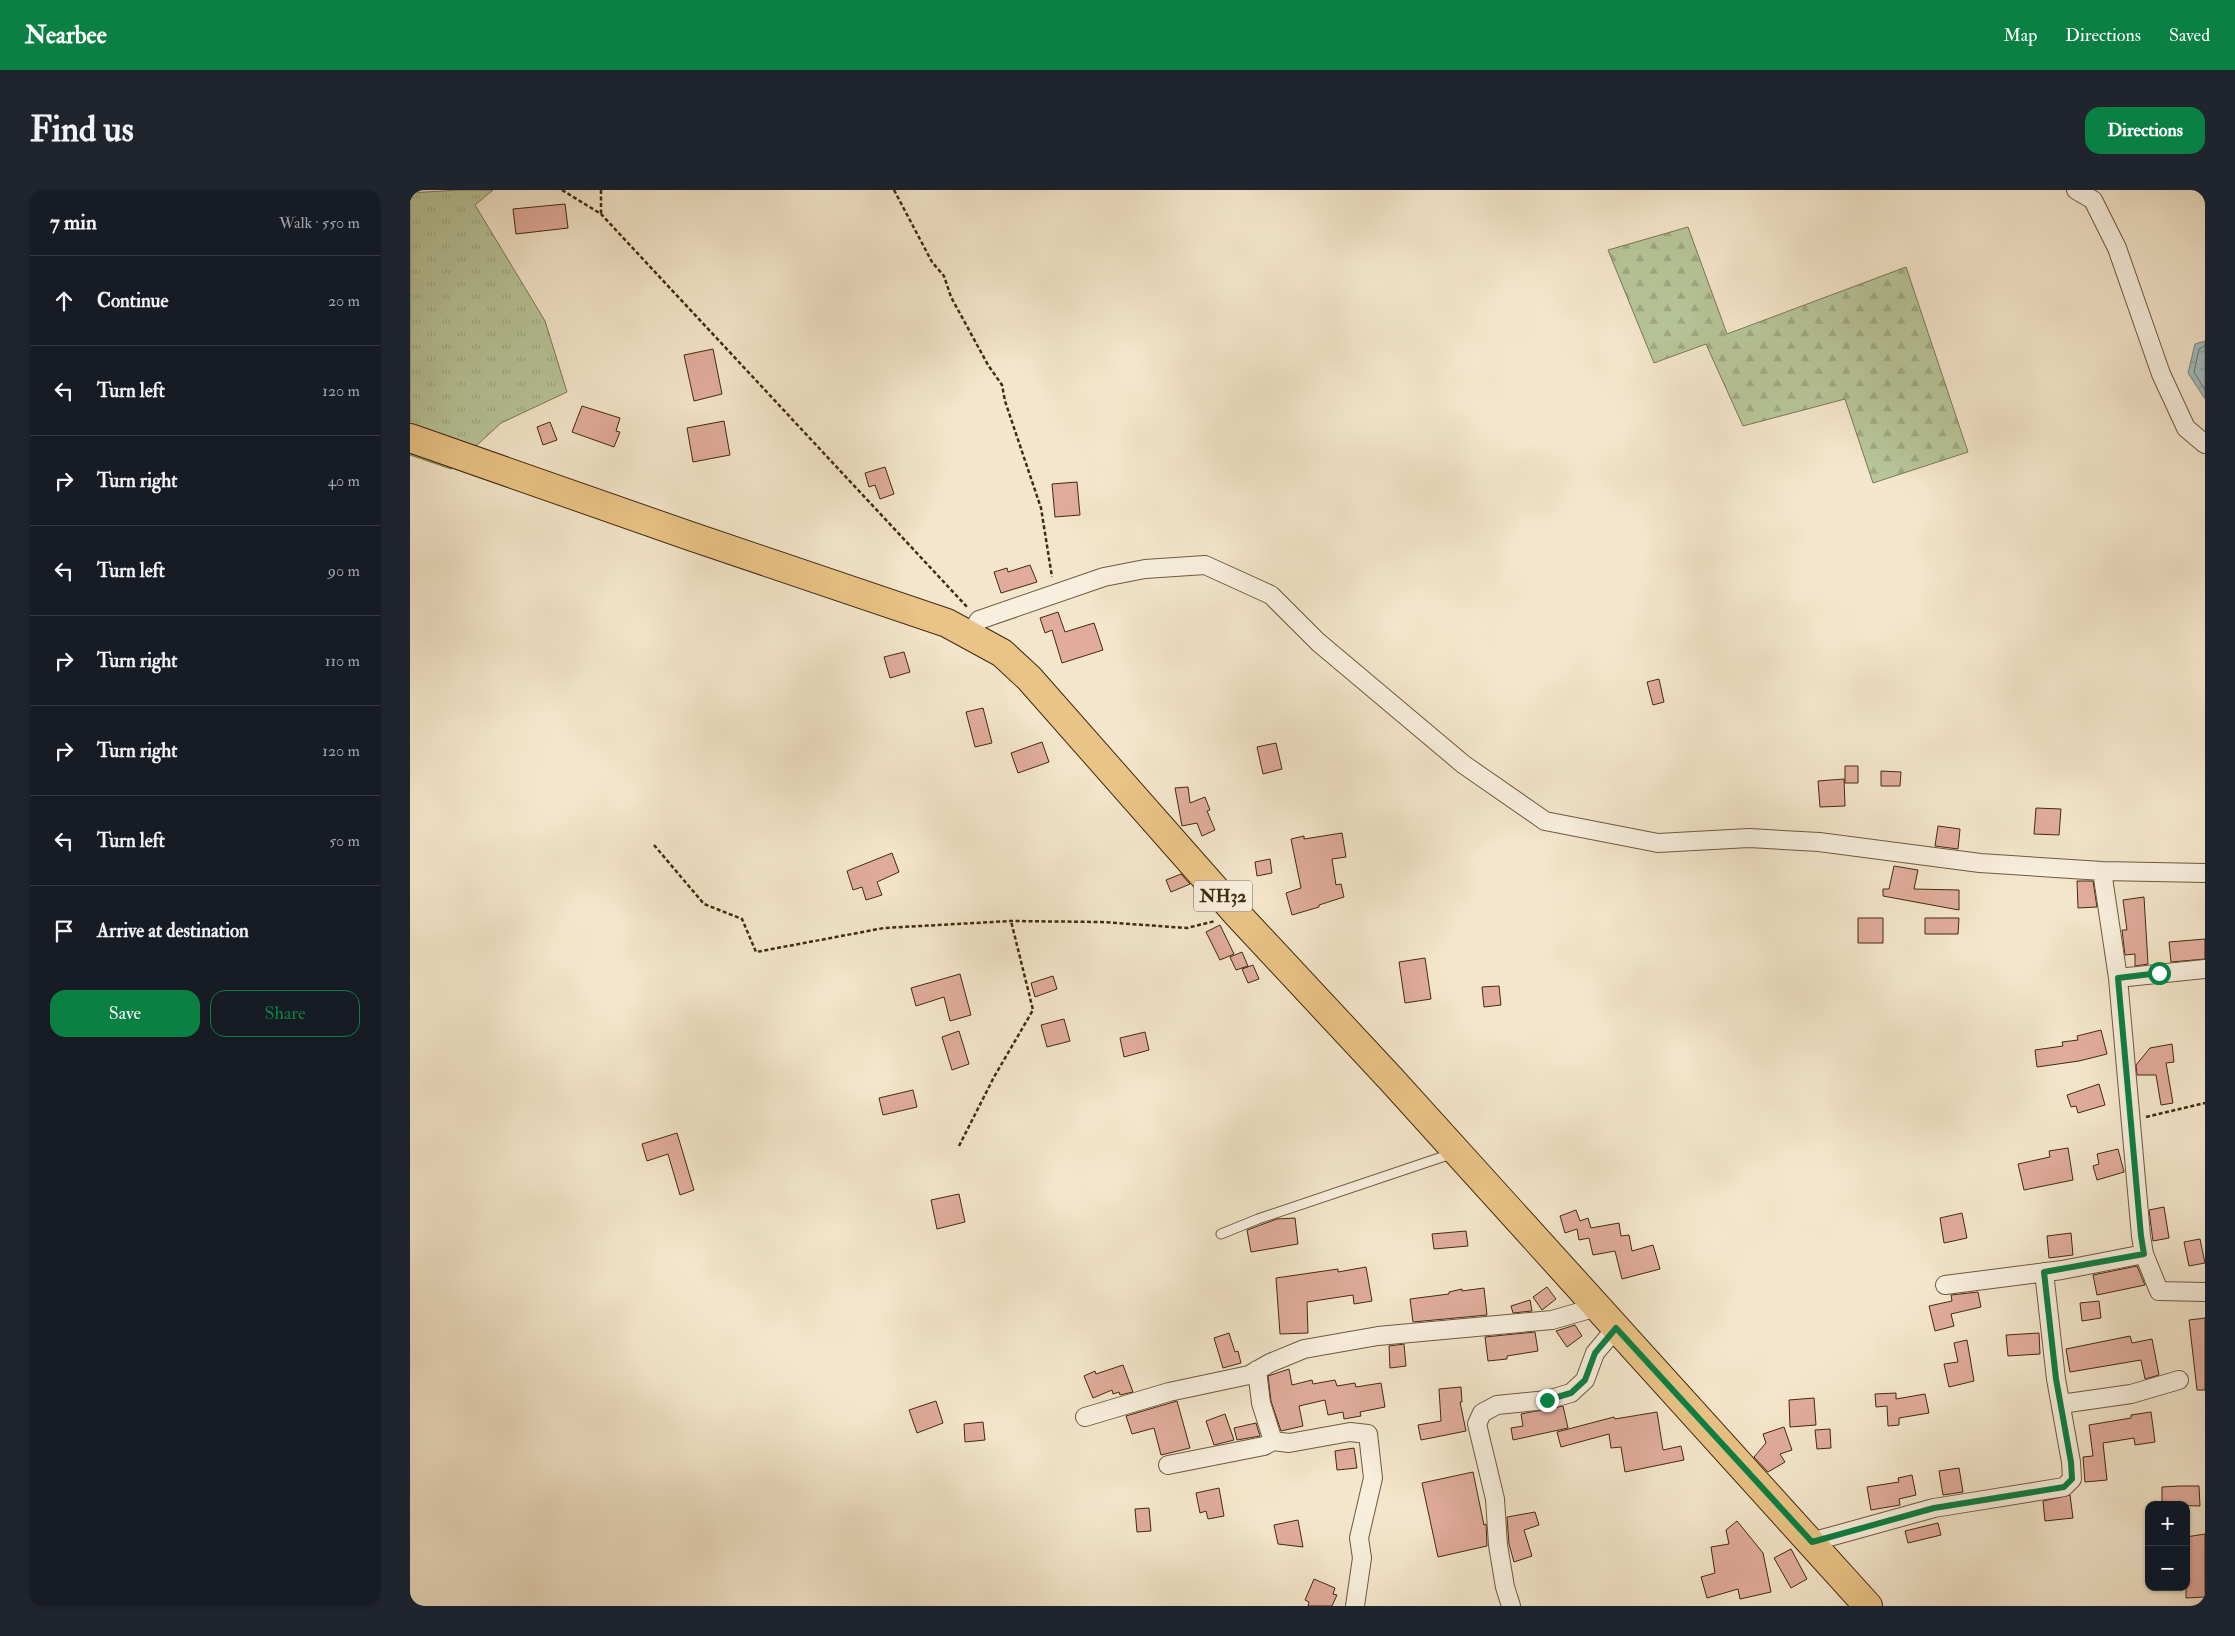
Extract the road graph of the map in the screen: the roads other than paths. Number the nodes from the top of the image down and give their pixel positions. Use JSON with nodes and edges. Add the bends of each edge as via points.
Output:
{"nodes":[{"id":1,"x":2076,"y":190,"type":"edge"},
{"id":2,"x":410,"y":438,"type":"edge"},
{"id":3,"x":2205,"y":444,"type":"edge"},
{"id":4,"x":974,"y":627,"type":"junction"},
{"id":5,"x":2102,"y":872,"type":"junction"},
{"id":6,"x":2205,"y":873,"type":"edge"},
{"id":7,"x":2205,"y":969,"type":"edge"},
{"id":8,"x":2118,"y":978,"type":"junction"},
{"id":9,"x":1457,"y":1152,"type":"junction"},
{"id":10,"x":1221,"y":1234,"type":"dead end"},
{"id":11,"x":2144,"y":1254,"type":"junction"},
{"id":12,"x":2044,"y":1272,"type":"junction"},
{"id":13,"x":1945,"y":1285,"type":"dead end"},
{"id":14,"x":2205,"y":1292,"type":"edge"},
{"id":15,"x":1597,"y":1307,"type":"junction"},
{"id":16,"x":1616,"y":1328,"type":"junction"},
{"id":17,"x":1256,"y":1370,"type":"junction"},
{"id":18,"x":2179,"y":1380,"type":"dead end"},
{"id":19,"x":2061,"y":1404,"type":"junction"},
{"id":20,"x":1085,"y":1416,"type":"dead end"},
{"id":21,"x":1273,"y":1440,"type":"junction"},
{"id":22,"x":1168,"y":1465,"type":"dead end"},
{"id":23,"x":1812,"y":1542,"type":"junction"},
{"id":24,"x":1355,"y":1606,"type":"edge"},
{"id":25,"x":1511,"y":1606,"type":"edge"},
{"id":26,"x":1868,"y":1606,"type":"edge"}],
"edges":[{"from":1,"to":3,"type":"street","via":[[2093,200],[2117,248],[2161,374],[2186,428]]},
{"from":2,"to":4,"type":"main road","number":"NH32","via":[[947,623]]},
{"from":4,"to":5,"type":"street","via":[[1055,593],[1104,578],[1145,569],[1205,565],[1271,595],[1318,642],[1462,764],[1545,821],[1658,843],[1749,838],[1819,842],[1980,863]]},
{"from":4,"to":9,"type":"main road","number":"NH32","via":[[1029,678],[1238,915]]},
{"from":5,"to":6,"type":"street"},
{"from":5,"to":8,"type":"street"},
{"from":7,"to":8,"type":"street"},
{"from":8,"to":11,"type":"street"},
{"from":9,"to":10,"type":"lane"},
{"from":9,"to":15,"type":"main road","number":"NH32"},
{"from":11,"to":12,"type":"street"},
{"from":11,"to":14,"type":"street","via":[[2159,1291]]},
{"from":12,"to":13,"type":"street"},
{"from":12,"to":19,"type":"street"},
{"from":15,"to":16,"type":"main road","number":"NH32"},
{"from":15,"to":17,"type":"street","via":[[1552,1320],[1378,1336],[1304,1349]]},
{"from":16,"to":23,"type":"main road","number":"NH32"},
{"from":16,"to":25,"type":"street","via":[[1595,1353],[1585,1380],[1571,1393],[1547,1400],[1496,1405],[1482,1413],[1478,1424],[1495,1499],[1498,1545]]},
{"from":17,"to":20,"type":"street","via":[[1249,1375],[1169,1392]]},
{"from":17,"to":21,"type":"street","via":[[1261,1403]]},
{"from":18,"to":19,"type":"street","via":[[2131,1394]]},
{"from":19,"to":23,"type":"street","via":[[2072,1479],[2064,1487],[1934,1508]]},
{"from":21,"to":22,"type":"street","via":[[1264,1446]]},
{"from":21,"to":24,"type":"street","via":[[1289,1443],[1350,1432],[1368,1434],[1373,1478],[1359,1538],[1362,1558]]},
{"from":23,"to":26,"type":"main road","number":"NH32"}]}
